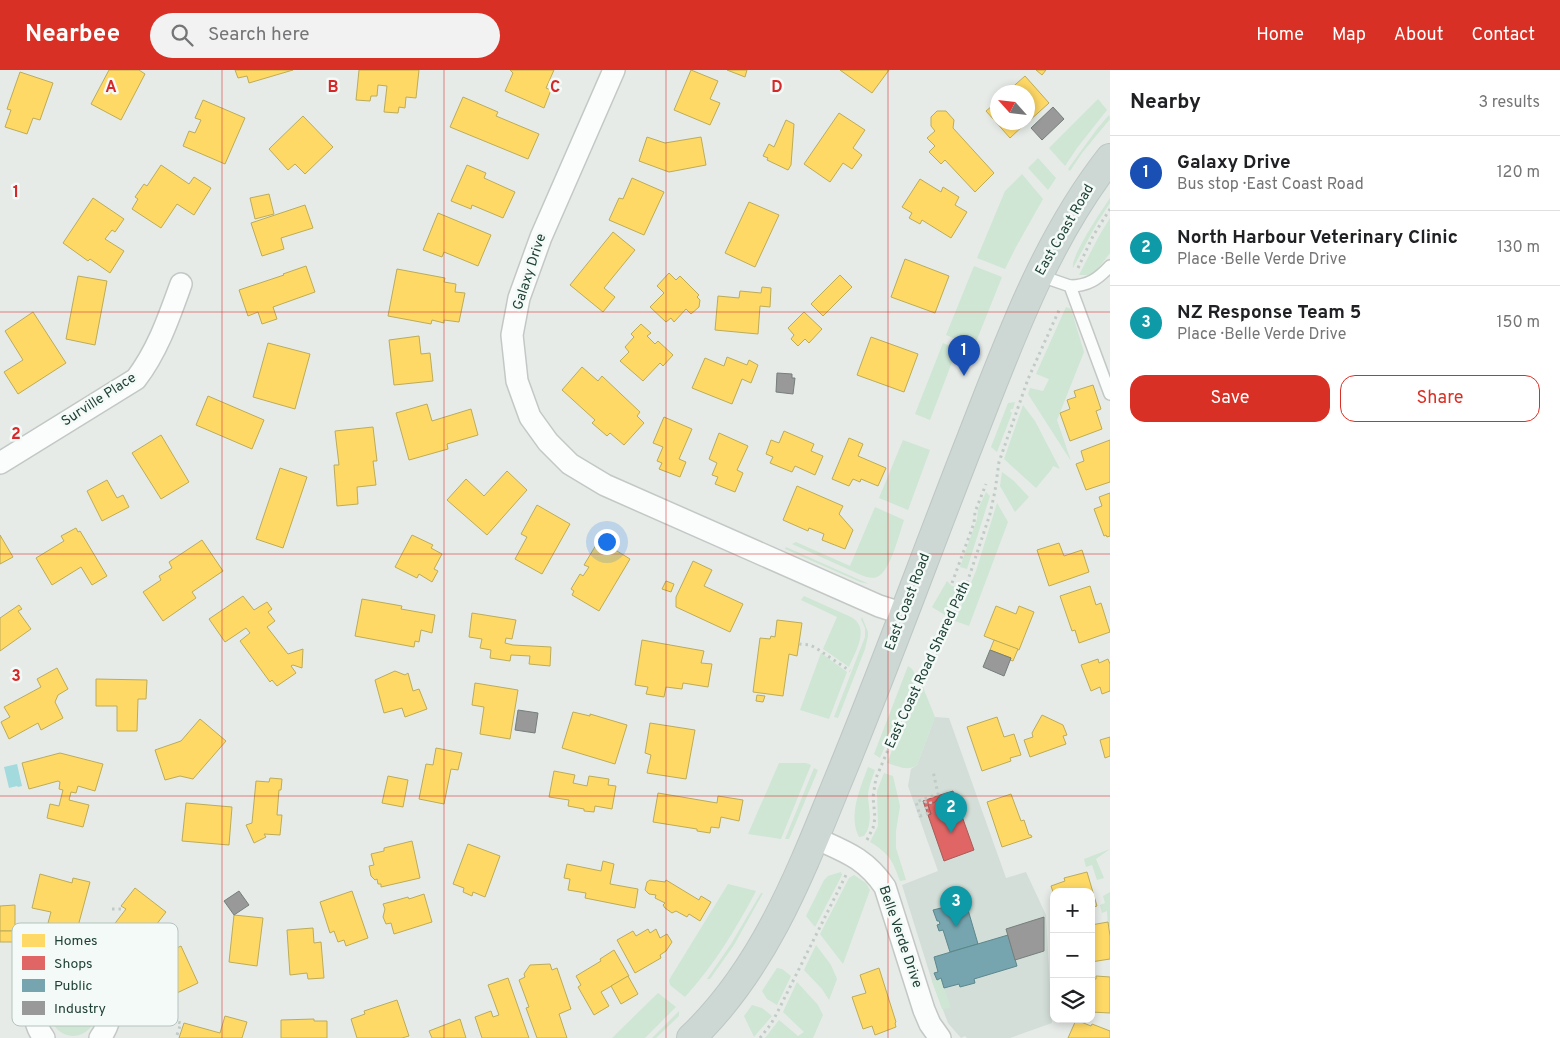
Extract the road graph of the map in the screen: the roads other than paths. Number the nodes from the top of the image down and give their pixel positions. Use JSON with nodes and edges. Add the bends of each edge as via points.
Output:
{"nodes":[{"id":1,"x":614,"y":70,"type":"edge"},
{"id":2,"x":1110,"y":158,"type":"edge"},
{"id":3,"x":1110,"y":266,"type":"edge"},
{"id":4,"x":1038,"y":275,"type":"junction"},
{"id":5,"x":181,"y":284,"type":"dead end"},
{"id":6,"x":1070,"y":286,"type":"junction"},
{"id":7,"x":1110,"y":394,"type":"edge"},
{"id":8,"x":0,"y":463,"type":"edge"},
{"id":9,"x":904,"y":614,"type":"junction"},
{"id":10,"x":815,"y":838,"type":"junction"},
{"id":11,"x":37,"y":1026,"type":"edge"},
{"id":12,"x":107,"y":1026,"type":"edge"},
{"id":13,"x":44,"y":1038,"type":"edge"},
{"id":14,"x":100,"y":1038,"type":"edge"},
{"id":15,"x":691,"y":1038,"type":"edge"},
{"id":16,"x":940,"y":1038,"type":"edge"}],
"edges":[{"from":1,"to":9,"type":"street","name":"Galaxy Drive","via":[[540,237],[519,298],[512,335],[517,381],[530,417],[570,464],[605,485],[879,606]]},
{"from":2,"to":4,"type":"main road","name":"East Coast Road","via":[[1082,196]]},
{"from":3,"to":6,"type":"lane","via":[[1093,282]]},
{"from":4,"to":6,"type":"lane"},
{"from":4,"to":9,"type":"main road","name":"East Coast Road","via":[[1001,361]]},
{"from":5,"to":8,"type":"street","name":"Surville Place","via":[[159,342],[136,379]]},
{"from":6,"to":7,"type":"lane"},
{"from":9,"to":10,"type":"main road","name":"East Coast Road"},
{"from":10,"to":15,"type":"main road","name":"East Coast Road","via":[[761,949],[728,997]]},
{"from":10,"to":16,"type":"street","name":"Belle Verde Drive","via":[[861,861],[876,874],[885,888],[924,1010]]},
{"from":11,"to":13,"type":"street"},
{"from":12,"to":14,"type":"street"}]}
